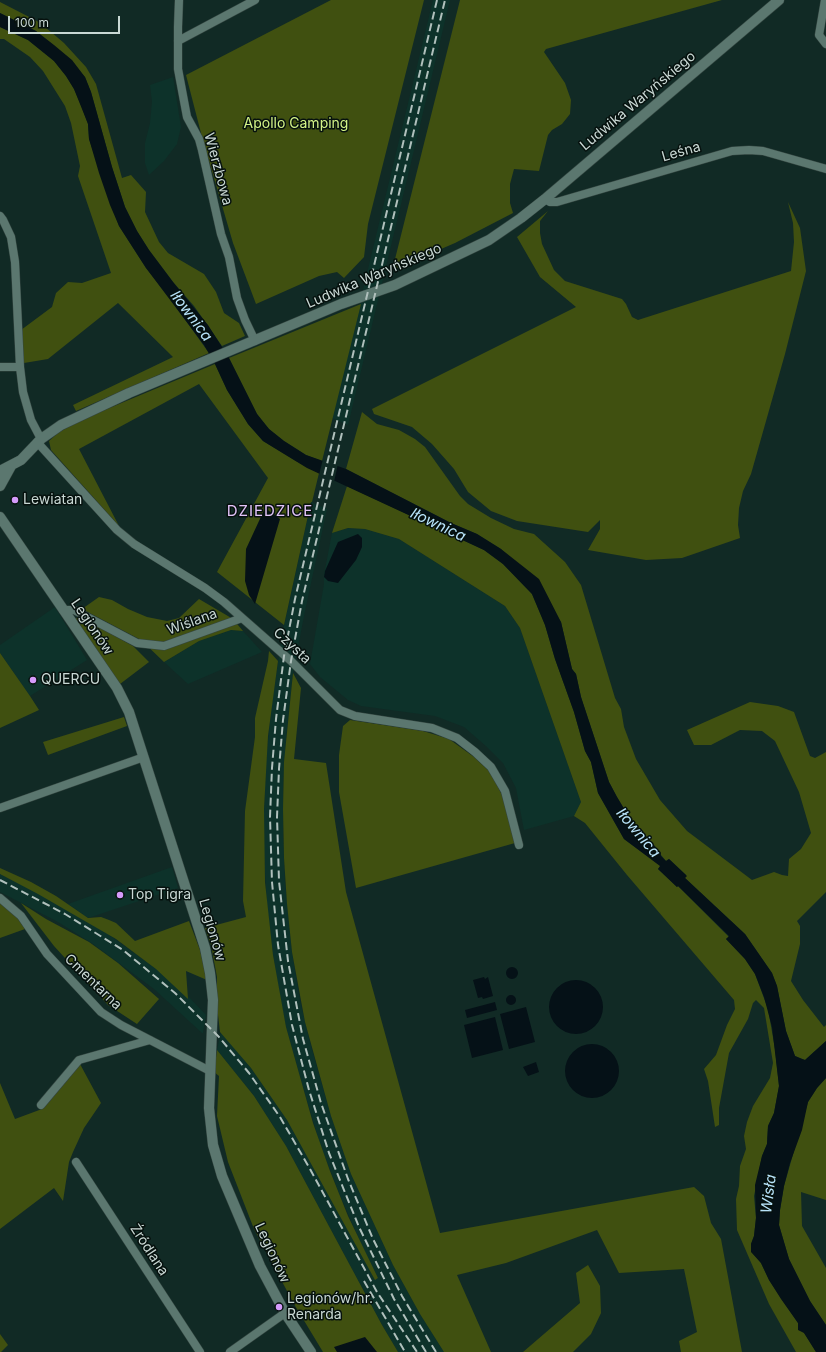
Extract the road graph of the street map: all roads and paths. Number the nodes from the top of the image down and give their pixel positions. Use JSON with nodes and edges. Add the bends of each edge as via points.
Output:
{"nodes":[{"id":1,"x":179,"y":0,"type":"edge"},
{"id":2,"x":255,"y":0,"type":"edge"},
{"id":3,"x":779,"y":0,"type":"edge"},
{"id":4,"x":825,"y":0,"type":"edge"},
{"id":5,"x":178,"y":41,"type":"junction"},
{"id":6,"x":826,"y":44,"type":"edge"},
{"id":7,"x":826,"y":169,"type":"edge"},
{"id":8,"x":545,"y":199,"type":"junction"},
{"id":9,"x":0,"y":216,"type":"edge"},
{"id":10,"x":255,"y":341,"type":"junction"},
{"id":11,"x":0,"y":367,"type":"edge"},
{"id":12,"x":20,"y":367,"type":"junction"},
{"id":13,"x":39,"y":441,"type":"junction"},
{"id":14,"x":11,"y":466,"type":"junction"},
{"id":15,"x":0,"y":471,"type":"edge"},
{"id":16,"x":0,"y":486,"type":"edge"},
{"id":17,"x":0,"y":517,"type":"edge"},
{"id":18,"x":63,"y":610,"type":"junction"},
{"id":19,"x":242,"y":618,"type":"junction"},
{"id":20,"x":144,"y":757,"type":"junction"},
{"id":21,"x":0,"y":808,"type":"edge"},
{"id":22,"x":519,"y":845,"type":"dead end"},
{"id":23,"x":0,"y":898,"type":"edge"},
{"id":24,"x":150,"y":1040,"type":"junction"},
{"id":25,"x":210,"y":1071,"type":"junction"},
{"id":26,"x":41,"y":1105,"type":"dead end"},
{"id":27,"x":76,"y":1162,"type":"dead end"},
{"id":28,"x":285,"y":1313,"type":"junction"},
{"id":29,"x":200,"y":1352,"type":"edge"},
{"id":30,"x":230,"y":1352,"type":"edge"},
{"id":31,"x":310,"y":1352,"type":"edge"}],
"edges":[{"from":1,"to":5,"type":"street","name":"Wierzbowa"},
{"from":2,"to":5,"type":"street"},
{"from":3,"to":8,"type":"street","name":"Ludwika Waryńskiego"},
{"from":4,"to":6,"type":"street","via":[[819,35]]},
{"from":5,"to":10,"type":"street","name":"Wierzbowa","via":[[178,69],[187,117],[202,150],[237,298]]},
{"from":7,"to":8,"type":"street","name":"Leśna","via":[[763,151],[732,151],[557,202]]},
{"from":8,"to":10,"type":"street","name":"Ludwika Waryńskiego","via":[[488,240],[453,258],[389,288],[350,301]]},
{"from":9,"to":12,"type":"street","name":"Czysta","via":[[11,237],[15,262]]},
{"from":10,"to":13,"type":"street","name":"Ludwika Waryńskiego","via":[[61,425]]},
{"from":11,"to":12,"type":"street"},
{"from":12,"to":13,"type":"street","name":"Czysta","via":[[23,392]]},
{"from":13,"to":14,"type":"street","name":"Ludwika Waryńskiego","via":[[21,460]]},
{"from":13,"to":19,"type":"street","name":"Czysta","via":[[117,530],[134,544],[205,588]]},
{"from":14,"to":15,"type":"street","name":"Ludwika Waryńskiego"},
{"from":14,"to":16,"type":"street"},
{"from":17,"to":18,"type":"street","name":"Legionów"},
{"from":18,"to":19,"type":"street","name":"Wiślana","via":[[74,610],[138,643],[164,646]]},
{"from":18,"to":20,"type":"street","name":"Legionów","via":[[117,688],[129,712]]},
{"from":19,"to":22,"type":"street","name":"Czysta","via":[[291,661],[340,710],[355,716],[432,728],[457,738],[475,752],[491,767],[505,791]]},
{"from":20,"to":21,"type":"street"},
{"from":20,"to":25,"type":"street","name":"Legionów","via":[[205,948],[213,1000]]},
{"from":23,"to":24,"type":"street","name":"Cmentarna","via":[[21,916],[47,954],[101,1012]]},
{"from":24,"to":25,"type":"street","name":"Cmentarna"},
{"from":24,"to":26,"type":"street","via":[[79,1060]]},
{"from":25,"to":28,"type":"street","name":"Legionów","via":[[209,1108],[213,1145],[222,1176],[260,1266]]},
{"from":27,"to":29,"type":"street","name":"Źródlana"},
{"from":28,"to":30,"type":"street"},
{"from":28,"to":31,"type":"street","name":"Legionów"}]}
